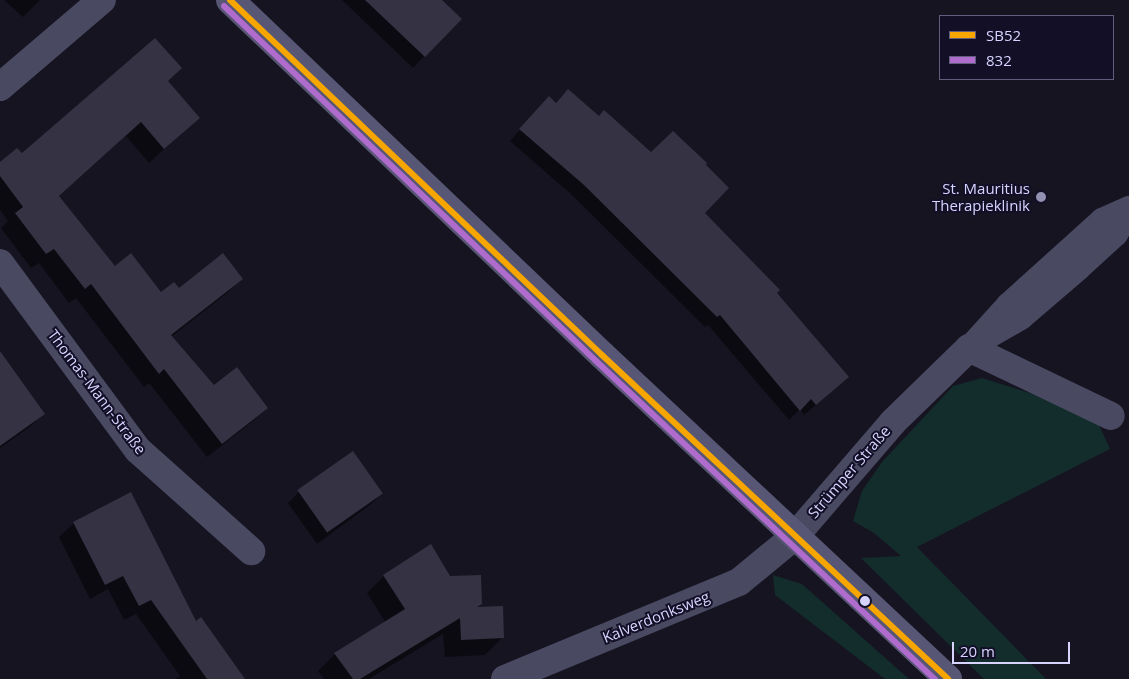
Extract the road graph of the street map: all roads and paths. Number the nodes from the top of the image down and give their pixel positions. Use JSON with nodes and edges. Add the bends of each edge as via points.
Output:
{"nodes":[{"id":1,"x":102,"y":0,"type":"edge"},
{"id":2,"x":230,"y":0,"type":"edge"},
{"id":3,"x":0,"y":87,"type":"edge"},
{"id":4,"x":1129,"y":210,"type":"edge"},
{"id":5,"x":0,"y":262,"type":"edge"},
{"id":6,"x":969,"y":348,"type":"junction"},
{"id":7,"x":1111,"y":416,"type":"dead end"},
{"id":8,"x":795,"y":536,"type":"junction"},
{"id":9,"x":251,"y":551,"type":"dead end"},
{"id":10,"x":505,"y":679,"type":"edge"},
{"id":11,"x":948,"y":679,"type":"edge"}],
"edges":[{"from":1,"to":3,"type":"street"},
{"from":2,"to":8,"type":"main road"},
{"from":4,"to":6,"type":"lane","via":[[1102,220],[1008,305]]},
{"from":4,"to":6,"type":"lane","name":"Strümper Straße","via":[[1116,234],[1078,269],[1021,318]]},
{"from":5,"to":9,"type":"street","name":"Thomas-Mann-Straße","via":[[138,450]]},
{"from":6,"to":7,"type":"street"},
{"from":6,"to":8,"type":"street","name":"Strümper Straße","via":[[893,422]]},
{"from":8,"to":10,"type":"street","name":"Kalverdonksweg","via":[[739,582]]},
{"from":8,"to":11,"type":"main road"}]}
